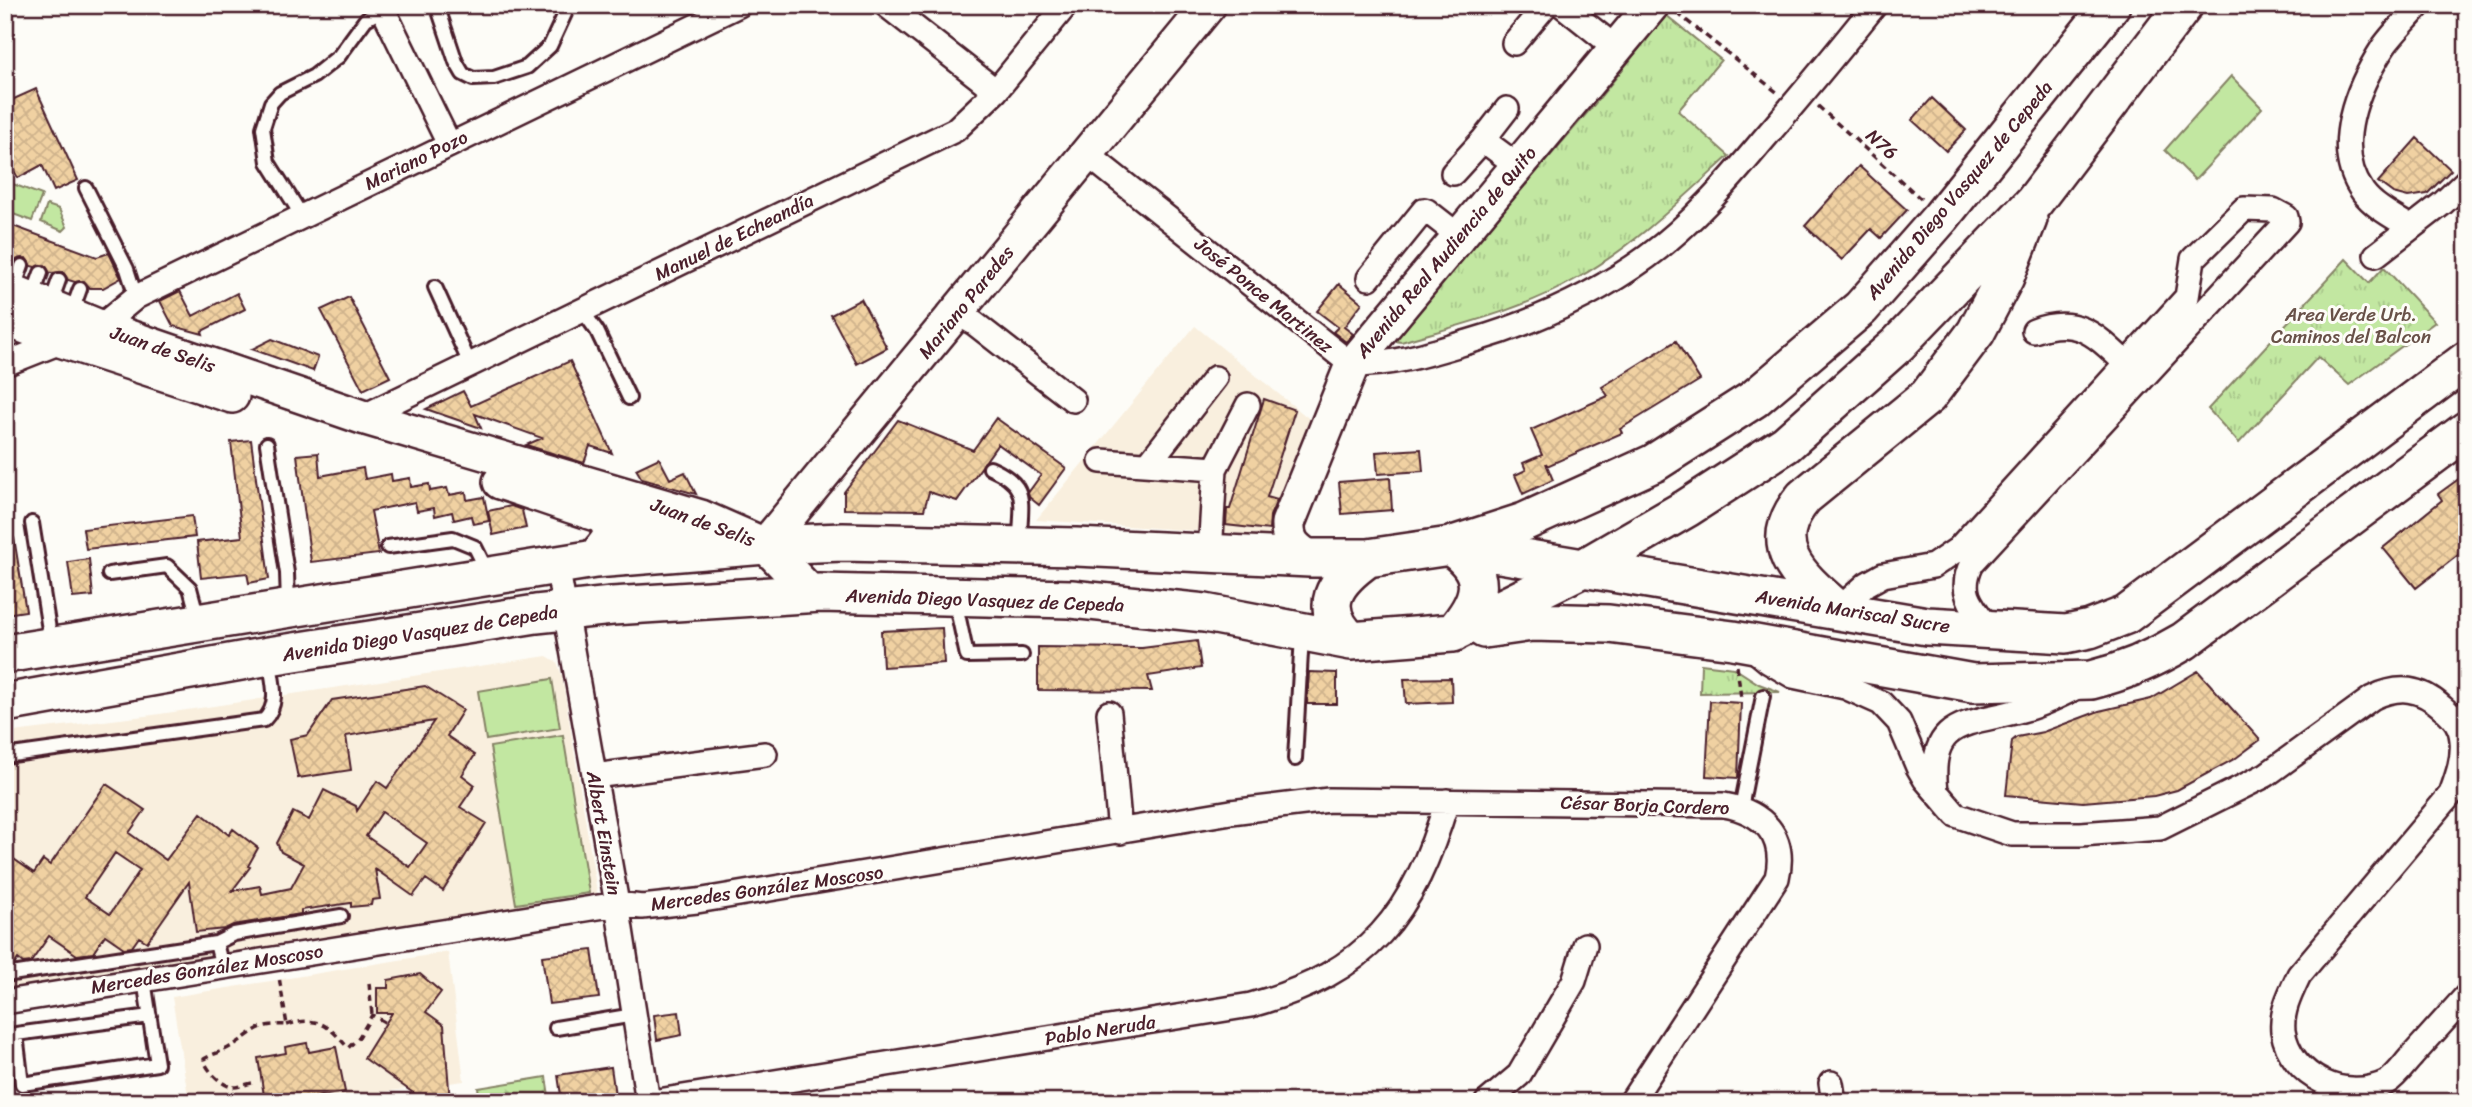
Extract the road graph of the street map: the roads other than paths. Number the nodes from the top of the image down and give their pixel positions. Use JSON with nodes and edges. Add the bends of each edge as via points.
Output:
{"nodes":[{"id":1,"x":437,"y":5,"type":"edge"},
{"id":2,"x":569,"y":5,"type":"edge"},
{"id":3,"x":739,"y":5,"type":"edge"},
{"id":4,"x":886,"y":5,"type":"edge"},
{"id":5,"x":1066,"y":5,"type":"edge"},
{"id":6,"x":1209,"y":5,"type":"edge"},
{"id":7,"x":1546,"y":5,"type":"edge"},
{"id":8,"x":1562,"y":5,"type":"edge"},
{"id":9,"x":1652,"y":5,"type":"edge"},
{"id":10,"x":1875,"y":5,"type":"edge"},
{"id":11,"x":2111,"y":5,"type":"edge"},
{"id":12,"x":2184,"y":5,"type":"edge"},
{"id":13,"x":2419,"y":5,"type":"edge"},
{"id":14,"x":382,"y":7,"type":"edge"},
{"id":15,"x":1514,"y":43,"type":"dead end"},
{"id":16,"x":1616,"y":48,"type":"junction"},
{"id":17,"x":996,"y":91,"type":"junction"},
{"id":18,"x":1507,"y":109,"type":"dead end"},
{"id":19,"x":1483,"y":140,"type":"junction"},
{"id":20,"x":449,"y":144,"type":"junction"},
{"id":21,"x":1087,"y":154,"type":"junction"},
{"id":22,"x":1518,"y":166,"type":"junction"},
{"id":23,"x":1453,"y":173,"type":"dead end"},
{"id":24,"x":2467,"y":180,"type":"edge"},
{"id":25,"x":86,"y":188,"type":"dead end"},
{"id":26,"x":2034,"y":202,"type":"junction"},
{"id":27,"x":302,"y":216,"type":"junction"},
{"id":28,"x":2410,"y":228,"type":"junction"},
{"id":29,"x":1459,"y":236,"type":"junction"},
{"id":30,"x":2376,"y":255,"type":"dead end"},
{"id":31,"x":1369,"y":278,"type":"dead end"},
{"id":32,"x":435,"y":287,"type":"dead end"},
{"id":33,"x":2187,"y":296,"type":"junction"},
{"id":34,"x":136,"y":297,"type":"junction"},
{"id":35,"x":45,"y":299,"type":"edge"},
{"id":36,"x":582,"y":310,"type":"junction"},
{"id":37,"x":956,"y":313,"type":"junction"},
{"id":38,"x":2204,"y":313,"type":"junction"},
{"id":39,"x":2034,"y":331,"type":"dead end"},
{"id":40,"x":2467,"y":360,"type":"edge"},
{"id":41,"x":5,"y":364,"type":"edge"},
{"id":42,"x":470,"y":364,"type":"junction"},
{"id":43,"x":1352,"y":365,"type":"junction"},
{"id":44,"x":2134,"y":370,"type":"junction"},
{"id":45,"x":1215,"y":378,"type":"dead end"},
{"id":46,"x":629,"y":398,"type":"dead end"},
{"id":47,"x":1073,"y":400,"type":"dead end"},
{"id":48,"x":1248,"y":405,"type":"dead end"},
{"id":49,"x":362,"y":417,"type":"junction"},
{"id":50,"x":2467,"y":430,"type":"edge"},
{"id":51,"x":267,"y":444,"type":"dead end"},
{"id":52,"x":1101,"y":461,"type":"dead end"},
{"id":53,"x":1149,"y":464,"type":"junction"},
{"id":54,"x":990,"y":468,"type":"dead end"},
{"id":55,"x":494,"y":469,"type":"junction"},
{"id":56,"x":1215,"y":469,"type":"junction"},
{"id":57,"x":2006,"y":511,"type":"junction"},
{"id":58,"x":606,"y":517,"type":"junction"},
{"id":59,"x":32,"y":523,"type":"dead end"},
{"id":60,"x":765,"y":545,"type":"junction"},
{"id":61,"x":1450,"y":545,"type":"junction"},
{"id":62,"x":1020,"y":546,"type":"junction"},
{"id":63,"x":388,"y":547,"type":"dead end"},
{"id":64,"x":1210,"y":554,"type":"junction"},
{"id":65,"x":1310,"y":558,"type":"junction"},
{"id":66,"x":1368,"y":558,"type":"junction"},
{"id":67,"x":595,"y":559,"type":"junction"},
{"id":68,"x":557,"y":565,"type":"junction"},
{"id":69,"x":1585,"y":567,"type":"junction"},
{"id":70,"x":109,"y":574,"type":"dead end"},
{"id":71,"x":489,"y":576,"type":"junction"},
{"id":72,"x":812,"y":594,"type":"junction"},
{"id":73,"x":955,"y":596,"type":"junction"},
{"id":74,"x":288,"y":608,"type":"junction"},
{"id":75,"x":1838,"y":610,"type":"junction"},
{"id":76,"x":565,"y":611,"type":"junction"},
{"id":77,"x":199,"y":623,"type":"junction"},
{"id":78,"x":1991,"y":630,"type":"junction"},
{"id":79,"x":1303,"y":632,"type":"junction"},
{"id":80,"x":1452,"y":634,"type":"junction"},
{"id":81,"x":1351,"y":640,"type":"junction"},
{"id":82,"x":1746,"y":642,"type":"junction"},
{"id":83,"x":52,"y":646,"type":"junction"},
{"id":84,"x":5,"y":654,"type":"edge"},
{"id":85,"x":1022,"y":655,"type":"dead end"},
{"id":86,"x":269,"y":656,"type":"junction"},
{"id":87,"x":2091,"y":680,"type":"junction"},
{"id":88,"x":1763,"y":695,"type":"dead end"},
{"id":89,"x":5,"y":703,"type":"edge"},
{"id":90,"x":2461,"y":710,"type":"edge"},
{"id":91,"x":1108,"y":713,"type":"dead end"},
{"id":92,"x":765,"y":754,"type":"dead end"},
{"id":93,"x":5,"y":756,"type":"edge"},
{"id":94,"x":1295,"y":759,"type":"dead end"},
{"id":95,"x":594,"y":776,"type":"junction"},
{"id":96,"x":1936,"y":791,"type":"junction"},
{"id":97,"x":1447,"y":801,"type":"junction"},
{"id":98,"x":1741,"y":808,"type":"junction"},
{"id":99,"x":1121,"y":832,"type":"junction"},
{"id":100,"x":617,"y":904,"type":"junction"},
{"id":101,"x":341,"y":916,"type":"dead end"},
{"id":102,"x":216,"y":943,"type":"junction"},
{"id":103,"x":1585,"y":944,"type":"dead end"},
{"id":104,"x":222,"y":967,"type":"junction"},
{"id":105,"x":5,"y":975,"type":"edge"},
{"id":106,"x":144,"y":980,"type":"junction"},
{"id":107,"x":2467,"y":995,"type":"edge"},
{"id":108,"x":5,"y":1002,"type":"edge"},
{"id":109,"x":634,"y":1015,"type":"junction"},
{"id":110,"x":149,"y":1016,"type":"junction"},
{"id":111,"x":556,"y":1028,"type":"dead end"},
{"id":112,"x":650,"y":1102,"type":"edge"},
{"id":113,"x":1487,"y":1102,"type":"edge"},
{"id":114,"x":1631,"y":1102,"type":"edge"}],
"edges":[{"from":1,"to":2,"type":"lane","via":[[456,62],[463,74],[473,79],[494,78],[527,67],[550,46]]},
{"from":3,"to":20,"type":"street","name":"Mariano Pozo"},
{"from":4,"to":17,"type":"street"},
{"from":5,"to":17,"type":"street","name":"Manuel de Echeandía"},
{"from":6,"to":21,"type":"main road","name":"Mariano Paredes"},
{"from":7,"to":15,"type":"street"},
{"from":8,"to":16,"type":"street"},
{"from":9,"to":16,"type":"main road","name":"Avenida Real Audiencia de Quito"},
{"from":10,"to":43,"type":"street","name":"José Ponce Martinez","via":[[1709,203],[1648,257],[1546,313],[1485,337],[1404,361]]},
{"from":11,"to":61,"type":"main road","name":"Avenida Diego Vasquez de Cepeda","via":[[1941,217],[1861,308],[1754,399],[1654,463],[1524,522]]},
{"from":12,"to":26,"type":"main road","name":"Avenida Diego Vasquez de Cepeda"},
{"from":13,"to":28,"type":"street","via":[[2385,45],[2369,73],[2351,122],[2348,149],[2353,175],[2364,193]]},
{"from":14,"to":20,"type":"street"},
{"from":14,"to":27,"type":"lane","via":[[366,19],[339,56],[271,103],[263,128],[268,162]]},
{"from":16,"to":22,"type":"main road","name":"Avenida Real Audiencia de Quito"},
{"from":17,"to":36,"type":"street","name":"Manuel de Echeandía","via":[[955,130]]},
{"from":18,"to":19,"type":"street"},
{"from":19,"to":22,"type":"street"},
{"from":19,"to":23,"type":"street"},
{"from":20,"to":27,"type":"street","name":"Mariano Pozo"},
{"from":21,"to":37,"type":"main road","name":"Mariano Paredes"},
{"from":21,"to":43,"type":"street","name":"José Ponce Martinez"},
{"from":22,"to":29,"type":"main road","name":"Avenida Real Audiencia de Quito"},
{"from":24,"to":28,"type":"street"},
{"from":25,"to":34,"type":"lane"},
{"from":26,"to":69,"type":"main road","name":"Avenida Diego Vasquez de Cepeda","via":[[1898,344],[1786,444]]},
{"from":26,"to":75,"type":"main road","via":[[2005,277],[1976,332],[1928,396],[1804,497],[1793,512],[1786,539],[1789,559],[1810,586]]},
{"from":27,"to":34,"type":"street","name":"Mariano Pozo"},
{"from":28,"to":30,"type":"street"},
{"from":29,"to":31,"type":"street","via":[[1424,210]]},
{"from":29,"to":43,"type":"main road","name":"Avenida Real Audiencia de Quito"},
{"from":32,"to":42,"type":"lane"},
{"from":33,"to":38,"type":"street"},
{"from":33,"to":38,"type":"street","via":[[2193,259],[2244,209],[2273,209],[2286,217],[2287,222]]},
{"from":33,"to":44,"type":"street"},
{"from":34,"to":35,"type":"street","name":"Mariano Pozo"},
{"from":35,"to":41,"type":"street","name":"Mariano Pozo"},
{"from":35,"to":49,"type":"main road","name":"Juan de Selis"},
{"from":35,"to":55,"type":"main road","name":"Juan de Selis"},
{"from":36,"to":42,"type":"street","name":"Manuel de Echeandía"},
{"from":36,"to":46,"type":"lane"},
{"from":37,"to":47,"type":"street"},
{"from":37,"to":60,"type":"main road","name":"Mariano Paredes"},
{"from":38,"to":44,"type":"street"},
{"from":39,"to":44,"type":"street","via":[[2072,325],[2100,340]]},
{"from":40,"to":78,"type":"main road","name":"Avenida Mariscal Sucre","via":[[2126,615],[2066,634]]},
{"from":42,"to":49,"type":"street","name":"Manuel de Echeandía"},
{"from":43,"to":65,"type":"main road","name":"Avenida Real Audiencia de Quito","via":[[1288,523],[1289,541]]},
{"from":44,"to":57,"type":"street"},
{"from":45,"to":53,"type":"street"},
{"from":48,"to":56,"type":"street"},
{"from":49,"to":55,"type":"main road","name":"Juan de Selis"},
{"from":50,"to":87,"type":"main road","via":[[2184,641],[2153,659]]},
{"from":51,"to":74,"type":"lane"},
{"from":52,"to":53,"type":"street"},
{"from":53,"to":56,"type":"street"},
{"from":54,"to":62,"type":"lane","via":[[1016,482],[1020,490]]},
{"from":55,"to":58,"type":"main road","name":"Juan de Selis"},
{"from":55,"to":60,"type":"main road","name":"Juan de Selis","via":[[701,517]]},
{"from":56,"to":64,"type":"street"},
{"from":57,"to":75,"type":"street","via":[[1951,556],[1922,570],[1883,575]]},
{"from":57,"to":78,"type":"street","via":[[1964,580],[1968,600]]},
{"from":58,"to":60,"type":"main road","name":"Juan de Selis","via":[[693,540]]},
{"from":58,"to":67,"type":"main road","via":[[612,527],[611,540]]},
{"from":59,"to":83,"type":"lane"},
{"from":60,"to":62,"type":"main road","name":"Avenida Diego Vasquez de Cepeda"},
{"from":60,"to":67,"type":"main road","name":"Avenida Diego Vasquez de Cepeda"},
{"from":60,"to":72,"type":"main road"},
{"from":61,"to":66,"type":"main road","name":"Avenida Diego Vasquez de Cepeda"},
{"from":61,"to":69,"type":"main road","name":"Avenida Mariscal Sucre"},
{"from":61,"to":80,"type":"main road","via":[[1474,568],[1479,587],[1466,618]]},
{"from":62,"to":64,"type":"main road","name":"Avenida Diego Vasquez de Cepeda"},
{"from":63,"to":71,"type":"lane","via":[[453,538],[475,547]]},
{"from":64,"to":65,"type":"main road","name":"Avenida Diego Vasquez de Cepeda"},
{"from":65,"to":66,"type":"main road","name":"Avenida Diego Vasquez de Cepeda"},
{"from":66,"to":81,"type":"main road","via":[[1350,571],[1332,597],[1334,621]]},
{"from":67,"to":68,"type":"main road","name":"Avenida Diego Vasquez de Cepeda"},
{"from":68,"to":71,"type":"main road","name":"Avenida Diego Vasquez de Cepeda"},
{"from":68,"to":76,"type":"street","name":"Albert Einstein"},
{"from":69,"to":75,"type":"main road","name":"Avenida Mariscal Sucre"},
{"from":69,"to":80,"type":"main road","name":"Avenida Diego Vasquez de Cepeda"},
{"from":70,"to":77,"type":"lane","via":[[167,566],[191,588]]},
{"from":71,"to":74,"type":"main road","name":"Avenida Diego Vasquez de Cepeda"},
{"from":72,"to":73,"type":"main road","name":"Avenida Diego Vasquez de Cepeda"},
{"from":72,"to":76,"type":"main road","name":"Avenida Diego Vasquez de Cepeda"},
{"from":73,"to":79,"type":"main road","name":"Avenida Diego Vasquez de Cepeda","via":[[1071,599],[1205,613]]},
{"from":73,"to":85,"type":"lane","via":[[967,656]]},
{"from":74,"to":77,"type":"main road","name":"Avenida Diego Vasquez de Cepeda"},
{"from":75,"to":78,"type":"main road","name":"Avenida Mariscal Sucre","via":[[1927,626]]},
{"from":76,"to":86,"type":"main road","name":"Avenida Diego Vasquez de Cepeda"},
{"from":76,"to":95,"type":"street","name":"Albert Einstein"},
{"from":77,"to":83,"type":"main road","name":"Avenida Diego Vasquez de Cepeda"},
{"from":79,"to":81,"type":"main road","name":"Avenida Diego Vasquez de Cepeda"},
{"from":79,"to":94,"type":"lane"},
{"from":80,"to":81,"type":"main road","name":"Avenida Diego Vasquez de Cepeda"},
{"from":80,"to":82,"type":"main road","via":[[1532,622],[1609,624]]},
{"from":82,"to":87,"type":"main road","via":[[1973,683]]},
{"from":82,"to":96,"type":"street","via":[[1793,676],[1845,687],[1881,703],[1899,722],[1917,767]]},
{"from":83,"to":84,"type":"main road","name":"Avenida Diego Vasquez de Cepeda"},
{"from":86,"to":89,"type":"main road","name":"Avenida Diego Vasquez de Cepeda"},
{"from":86,"to":93,"type":"lane","via":[[275,704],[264,720]]},
{"from":87,"to":96,"type":"street","via":[[2034,707],[1974,720],[1952,730],[1935,757]]},
{"from":88,"to":98,"type":"lane"},
{"from":90,"to":96,"type":"street","via":[[2410,690],[2388,691],[2266,775],[2160,828],[2012,834],[1956,815]]},
{"from":90,"to":107,"type":"street","via":[[2460,768],[2451,794],[2299,975],[2287,1000],[2283,1029],[2290,1053],[2314,1078],[2345,1089],[2369,1089],[2390,1080]]},
{"from":91,"to":99,"type":"street"},
{"from":92,"to":95,"type":"street"},
{"from":95,"to":100,"type":"street","name":"Albert Einstein"},
{"from":97,"to":98,"type":"street","name":"César Borja Cordero"},
{"from":97,"to":99,"type":"street","name":"Mercedes González Moscoso","via":[[1329,800]]},
{"from":97,"to":112,"type":"street","name":"Pablo Neruda","via":[[1433,847],[1402,909],[1349,961],[1288,995],[1238,1008]]},
{"from":98,"to":114,"type":"street","name":"César Borja Cordero","via":[[1769,829],[1779,856],[1777,878]]},
{"from":99,"to":100,"type":"street","name":"Mercedes González Moscoso","via":[[697,901],[642,907]]},
{"from":100,"to":104,"type":"street","name":"Mercedes González Moscoso"},
{"from":100,"to":109,"type":"street","name":"Albert Einstein"},
{"from":101,"to":102,"type":"lane","via":[[234,934]]},
{"from":102,"to":104,"type":"lane"},
{"from":102,"to":105,"type":"lane"},
{"from":103,"to":113,"type":"street","via":[[1574,981],[1518,1075]]},
{"from":104,"to":106,"type":"street","name":"Mercedes González Moscoso"},
{"from":106,"to":108,"type":"street","name":"Mercedes González Moscoso"},
{"from":106,"to":110,"type":"lane"},
{"from":109,"to":111,"type":"lane"},
{"from":109,"to":112,"type":"street","name":"Albert Einstein"},
{"from":110,"to":110,"type":"lane","via":[[16,1034],[22,1084],[157,1063]]}]}
